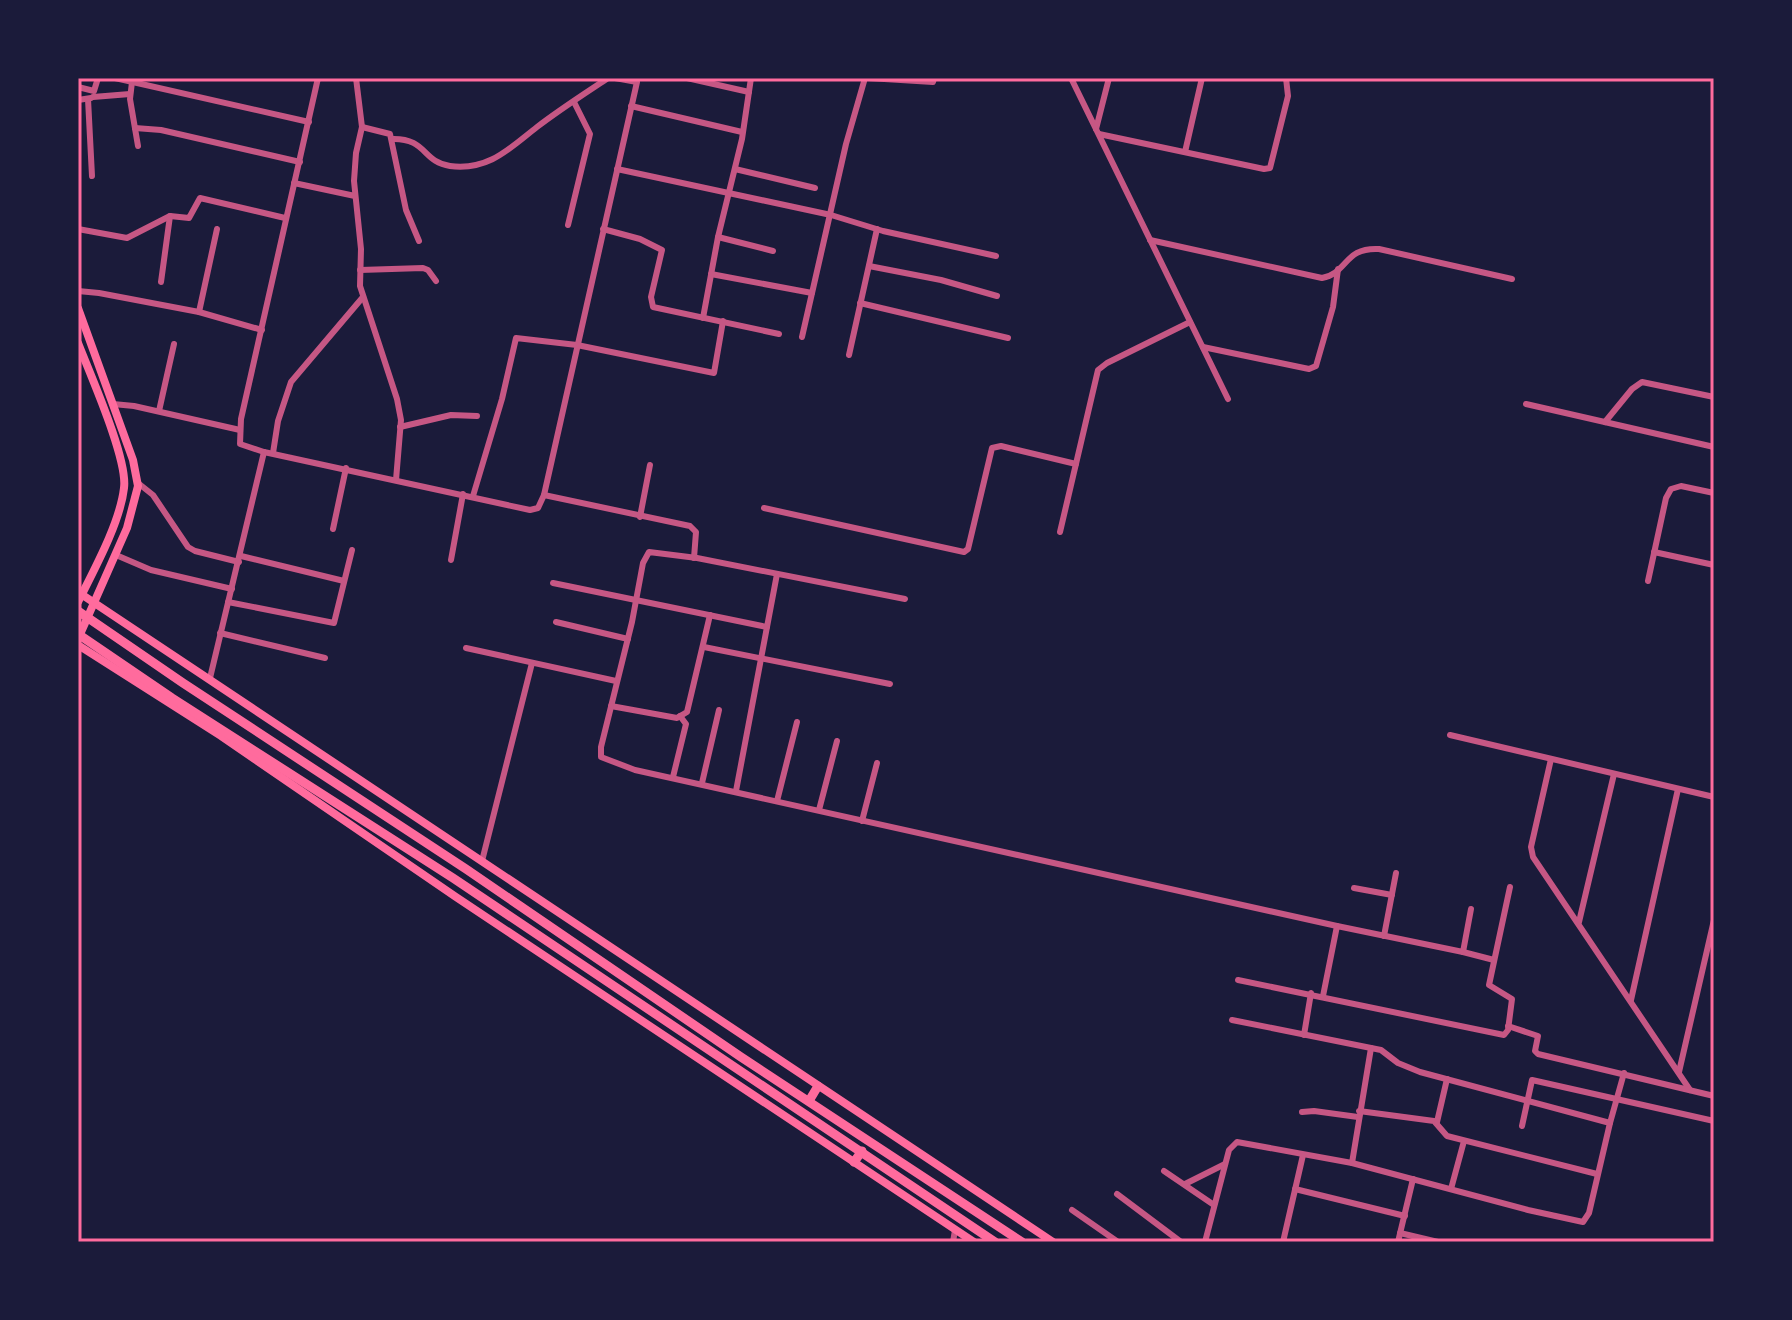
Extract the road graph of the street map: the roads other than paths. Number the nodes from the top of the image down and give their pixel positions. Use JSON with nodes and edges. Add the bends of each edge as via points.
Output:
{"nodes":[{"id":1,"x":98,"y":78,"type":"edge"},
{"id":2,"x":115,"y":78,"type":"edge"},
{"id":3,"x":318,"y":78,"type":"edge"},
{"id":4,"x":356,"y":78,"type":"edge"},
{"id":5,"x":608,"y":78,"type":"edge"},
{"id":6,"x":615,"y":78,"type":"edge"},
{"id":7,"x":687,"y":78,"type":"edge"},
{"id":8,"x":751,"y":78,"type":"edge"},
{"id":9,"x":867,"y":78,"type":"edge"},
{"id":10,"x":934,"y":78,"type":"edge"},
{"id":11,"x":1071,"y":78,"type":"edge"},
{"id":12,"x":1109,"y":78,"type":"edge"},
{"id":13,"x":1202,"y":78,"type":"edge"},
{"id":14,"x":1286,"y":78,"type":"edge"},
{"id":15,"x":638,"y":80,"type":"edge"},
{"id":16,"x":132,"y":82,"type":"junction"},
{"id":17,"x":78,"y":87,"type":"edge"},
{"id":18,"x":749,"y":92,"type":"junction"},
{"id":19,"x":130,"y":94,"type":"junction"},
{"id":20,"x":92,"y":96,"type":"junction"},
{"id":21,"x":78,"y":100,"type":"edge"},
{"id":22,"x":574,"y":102,"type":"junction"},
{"id":23,"x":631,"y":106,"type":"junction"},
{"id":24,"x":309,"y":122,"type":"junction"},
{"id":25,"x":362,"y":127,"type":"junction"},
{"id":26,"x":135,"y":128,"type":"junction"},
{"id":27,"x":742,"y":132,"type":"junction"},
{"id":28,"x":1098,"y":132,"type":"junction"},
{"id":29,"x":392,"y":139,"type":"junction"},
{"id":30,"x":138,"y":146,"type":"dead end"},
{"id":31,"x":1185,"y":152,"type":"junction"},
{"id":32,"x":300,"y":162,"type":"junction"},
{"id":33,"x":617,"y":169,"type":"junction"},
{"id":34,"x":735,"y":169,"type":"junction"},
{"id":35,"x":92,"y":176,"type":"dead end"},
{"id":36,"x":294,"y":183,"type":"junction"},
{"id":37,"x":815,"y":188,"type":"dead end"},
{"id":38,"x":729,"y":192,"type":"junction"},
{"id":39,"x":355,"y":196,"type":"junction"},
{"id":40,"x":831,"y":215,"type":"junction"},
{"id":41,"x":170,"y":216,"type":"junction"},
{"id":42,"x":285,"y":218,"type":"junction"},
{"id":43,"x":568,"y":225,"type":"dead end"},
{"id":44,"x":78,"y":229,"type":"edge"},
{"id":45,"x":217,"y":229,"type":"dead end"},
{"id":46,"x":603,"y":229,"type":"junction"},
{"id":47,"x":877,"y":229,"type":"junction"},
{"id":48,"x":718,"y":237,"type":"junction"},
{"id":49,"x":1150,"y":240,"type":"junction"},
{"id":50,"x":419,"y":241,"type":"dead end"},
{"id":51,"x":773,"y":251,"type":"dead end"},
{"id":52,"x":996,"y":256,"type":"dead end"},
{"id":53,"x":869,"y":266,"type":"junction"},
{"id":54,"x":1338,"y":269,"type":"junction"},
{"id":55,"x":360,"y":270,"type":"junction"},
{"id":56,"x":711,"y":274,"type":"junction"},
{"id":57,"x":1512,"y":279,"type":"dead end"},
{"id":58,"x":436,"y":281,"type":"dead end"},
{"id":59,"x":161,"y":282,"type":"dead end"},
{"id":60,"x":78,"y":291,"type":"edge"},
{"id":61,"x":812,"y":293,"type":"junction"},
{"id":62,"x":997,"y":296,"type":"dead end"},
{"id":63,"x":363,"y":297,"type":"junction"},
{"id":64,"x":860,"y":303,"type":"junction"},
{"id":65,"x":78,"y":308,"type":"edge"},
{"id":66,"x":199,"y":312,"type":"junction"},
{"id":67,"x":703,"y":318,"type":"junction"},
{"id":68,"x":723,"y":321,"type":"junction"},
{"id":69,"x":1190,"y":322,"type":"junction"},
{"id":70,"x":262,"y":330,"type":"junction"},
{"id":71,"x":779,"y":334,"type":"dead end"},
{"id":72,"x":802,"y":337,"type":"dead end"},
{"id":73,"x":1008,"y":338,"type":"dead end"},
{"id":74,"x":78,"y":343,"type":"edge"},
{"id":75,"x":174,"y":344,"type":"dead end"},
{"id":76,"x":577,"y":345,"type":"junction"},
{"id":77,"x":1203,"y":347,"type":"junction"},
{"id":78,"x":849,"y":355,"type":"dead end"},
{"id":79,"x":1714,"y":397,"type":"edge"},
{"id":80,"x":1228,"y":399,"type":"dead end"},
{"id":81,"x":113,"y":404,"type":"junction"},
{"id":82,"x":1526,"y":404,"type":"dead end"},
{"id":83,"x":159,"y":411,"type":"junction"},
{"id":84,"x":477,"y":416,"type":"dead end"},
{"id":85,"x":1605,"y":422,"type":"junction"},
{"id":86,"x":400,"y":427,"type":"junction"},
{"id":87,"x":240,"y":430,"type":"junction"},
{"id":88,"x":1714,"y":447,"type":"edge"},
{"id":89,"x":264,"y":452,"type":"junction"},
{"id":90,"x":273,"y":453,"type":"junction"},
{"id":91,"x":1076,"y":464,"type":"junction"},
{"id":92,"x":650,"y":465,"type":"dead end"},
{"id":93,"x":346,"y":468,"type":"junction"},
{"id":94,"x":396,"y":480,"type":"junction"},
{"id":95,"x":137,"y":482,"type":"junction"},
{"id":96,"x":1714,"y":493,"type":"edge"},
{"id":97,"x":463,"y":494,"type":"junction"},
{"id":98,"x":544,"y":495,"type":"junction"},
{"id":99,"x":473,"y":496,"type":"junction"},
{"id":100,"x":764,"y":508,"type":"dead end"},
{"id":101,"x":640,"y":517,"type":"junction"},
{"id":102,"x":333,"y":529,"type":"dead end"},
{"id":103,"x":1060,"y":532,"type":"dead end"},
{"id":104,"x":352,"y":550,"type":"dead end"},
{"id":105,"x":1654,"y":552,"type":"junction"},
{"id":106,"x":116,"y":555,"type":"junction"},
{"id":107,"x":694,"y":558,"type":"junction"},
{"id":108,"x":240,"y":559,"type":"junction"},
{"id":109,"x":451,"y":560,"type":"dead end"},
{"id":110,"x":1714,"y":565,"type":"edge"},
{"id":111,"x":777,"y":574,"type":"junction"},
{"id":112,"x":344,"y":581,"type":"junction"},
{"id":113,"x":1648,"y":581,"type":"dead end"},
{"id":114,"x":553,"y":583,"type":"dead end"},
{"id":115,"x":232,"y":589,"type":"junction"},
{"id":116,"x":79,"y":596,"type":"edge"},
{"id":117,"x":905,"y":599,"type":"dead end"},
{"id":118,"x":636,"y":600,"type":"junction"},
{"id":119,"x":228,"y":602,"type":"junction"},
{"id":120,"x":95,"y":603,"type":"junction"},
{"id":121,"x":78,"y":611,"type":"edge"},
{"id":122,"x":710,"y":615,"type":"junction"},
{"id":123,"x":556,"y":622,"type":"dead end"},
{"id":124,"x":767,"y":627,"type":"junction"},
{"id":125,"x":220,"y":633,"type":"junction"},
{"id":126,"x":78,"y":639,"type":"edge"},
{"id":127,"x":628,"y":639,"type":"junction"},
{"id":128,"x":704,"y":647,"type":"junction"},
{"id":129,"x":466,"y":648,"type":"dead end"},
{"id":130,"x":325,"y":658,"type":"dead end"},
{"id":131,"x":761,"y":659,"type":"junction"},
{"id":132,"x":532,"y":663,"type":"junction"},
{"id":133,"x":210,"y":678,"type":"junction"},
{"id":134,"x":616,"y":681,"type":"junction"},
{"id":135,"x":890,"y":684,"type":"dead end"},
{"id":136,"x":611,"y":706,"type":"junction"},
{"id":137,"x":719,"y":710,"type":"dead end"},
{"id":138,"x":680,"y":716,"type":"junction"},
{"id":139,"x":797,"y":722,"type":"dead end"},
{"id":140,"x":1450,"y":735,"type":"dead end"},
{"id":141,"x":837,"y":741,"type":"dead end"},
{"id":142,"x":1551,"y":759,"type":"junction"},
{"id":143,"x":877,"y":763,"type":"dead end"},
{"id":144,"x":1614,"y":774,"type":"junction"},
{"id":145,"x":673,"y":777,"type":"junction"},
{"id":146,"x":702,"y":783,"type":"junction"},
{"id":147,"x":1678,"y":789,"type":"junction"},
{"id":148,"x":736,"y":791,"type":"junction"},
{"id":149,"x":1714,"y":797,"type":"edge"},
{"id":150,"x":777,"y":801,"type":"junction"},
{"id":151,"x":819,"y":810,"type":"junction"},
{"id":152,"x":862,"y":821,"type":"junction"},
{"id":153,"x":482,"y":861,"type":"junction"},
{"id":154,"x":1396,"y":873,"type":"dead end"},
{"id":155,"x":1510,"y":887,"type":"dead end"},
{"id":156,"x":1354,"y":888,"type":"dead end"},
{"id":157,"x":1392,"y":895,"type":"junction"},
{"id":158,"x":1471,"y":909,"type":"dead end"},
{"id":159,"x":1714,"y":920,"type":"edge"},
{"id":160,"x":1578,"y":923,"type":"junction"},
{"id":161,"x":1337,"y":926,"type":"junction"},
{"id":162,"x":1384,"y":936,"type":"junction"},
{"id":163,"x":1463,"y":952,"type":"junction"},
{"id":164,"x":1494,"y":960,"type":"junction"},
{"id":165,"x":1238,"y":980,"type":"dead end"},
{"id":166,"x":1311,"y":993,"type":"junction"},
{"id":167,"x":1323,"y":996,"type":"junction"},
{"id":168,"x":1631,"y":1000,"type":"junction"},
{"id":169,"x":1232,"y":1020,"type":"dead end"},
{"id":170,"x":1508,"y":1026,"type":"junction"},
{"id":171,"x":1304,"y":1035,"type":"junction"},
{"id":172,"x":1371,"y":1048,"type":"junction"},
{"id":173,"x":1624,"y":1073,"type":"junction"},
{"id":174,"x":1679,"y":1074,"type":"junction"},
{"id":175,"x":1447,"y":1079,"type":"junction"},
{"id":176,"x":818,"y":1086,"type":"junction"},
{"id":177,"x":1690,"y":1090,"type":"junction"},
{"id":178,"x":1714,"y":1096,"type":"edge"},
{"id":179,"x":1617,"y":1100,"type":"junction"},
{"id":180,"x":809,"y":1101,"type":"junction"},
{"id":181,"x":1527,"y":1101,"type":"junction"},
{"id":182,"x":1302,"y":1112,"type":"dead end"},
{"id":183,"x":1359,"y":1114,"type":"junction"},
{"id":184,"x":1714,"y":1121,"type":"edge"},
{"id":185,"x":1437,"y":1122,"type":"junction"},
{"id":186,"x":1610,"y":1123,"type":"junction"},
{"id":187,"x":1522,"y":1126,"type":"dead end"},
{"id":188,"x":1464,"y":1141,"type":"junction"},
{"id":189,"x":862,"y":1151,"type":"junction"},
{"id":190,"x":1303,"y":1155,"type":"junction"},
{"id":191,"x":854,"y":1162,"type":"junction"},
{"id":192,"x":1352,"y":1163,"type":"junction"},
{"id":193,"x":1225,"y":1164,"type":"junction"},
{"id":194,"x":1164,"y":1171,"type":"dead end"},
{"id":195,"x":1597,"y":1174,"type":"junction"},
{"id":196,"x":1413,"y":1179,"type":"junction"},
{"id":197,"x":1185,"y":1184,"type":"junction"},
{"id":198,"x":1295,"y":1189,"type":"junction"},
{"id":199,"x":1451,"y":1189,"type":"junction"},
{"id":200,"x":1117,"y":1194,"type":"dead end"},
{"id":201,"x":1214,"y":1205,"type":"junction"},
{"id":202,"x":1072,"y":1210,"type":"dead end"},
{"id":203,"x":1405,"y":1216,"type":"junction"},
{"id":204,"x":955,"y":1230,"type":"junction"},
{"id":205,"x":1400,"y":1233,"type":"junction"},
{"id":206,"x":953,"y":1242,"type":"edge"},
{"id":207,"x":974,"y":1242,"type":"edge"},
{"id":208,"x":995,"y":1242,"type":"edge"},
{"id":209,"x":1022,"y":1242,"type":"edge"},
{"id":210,"x":1053,"y":1242,"type":"edge"},
{"id":211,"x":1118,"y":1242,"type":"edge"},
{"id":212,"x":1181,"y":1242,"type":"edge"},
{"id":213,"x":1205,"y":1242,"type":"edge"},
{"id":214,"x":1283,"y":1242,"type":"edge"},
{"id":215,"x":1398,"y":1242,"type":"edge"},
{"id":216,"x":1438,"y":1242,"type":"edge"}],
"edges":[{"from":1,"to":20,"type":"street"},
{"from":2,"to":16,"type":"street"},
{"from":3,"to":24,"type":"street"},
{"from":4,"to":25,"type":"street"},
{"from":5,"to":22,"type":"street"},
{"from":6,"to":15,"type":"street"},
{"from":7,"to":18,"type":"street"},
{"from":8,"to":18,"type":"street"},
{"from":9,"to":10,"type":"street"},
{"from":9,"to":40,"type":"street"},
{"from":11,"to":28,"type":"street"},
{"from":12,"to":28,"type":"street"},
{"from":13,"to":31,"type":"street"},
{"from":14,"to":31,"type":"street","via":[[1288,96],[1270,168]]},
{"from":15,"to":23,"type":"street"},
{"from":16,"to":19,"type":"street"},
{"from":16,"to":24,"type":"street"},
{"from":17,"to":20,"type":"street"},
{"from":18,"to":27,"type":"street"},
{"from":19,"to":20,"type":"street"},
{"from":19,"to":26,"type":"street"},
{"from":20,"to":21,"type":"street"},
{"from":20,"to":35,"type":"street"},
{"from":22,"to":29,"type":"street","via":[[512,150],[478,164],[441,164],[417,143]]},
{"from":22,"to":43,"type":"street","via":[[590,134]]},
{"from":23,"to":27,"type":"street"},
{"from":23,"to":33,"type":"street"},
{"from":24,"to":32,"type":"street"},
{"from":25,"to":29,"type":"street","via":[[389,133]]},
{"from":25,"to":39,"type":"street"},
{"from":26,"to":30,"type":"street"},
{"from":26,"to":32,"type":"street"},
{"from":27,"to":34,"type":"street"},
{"from":28,"to":31,"type":"street"},
{"from":28,"to":49,"type":"street"},
{"from":29,"to":50,"type":"street","via":[[406,210]]},
{"from":32,"to":36,"type":"street"},
{"from":33,"to":38,"type":"street"},
{"from":33,"to":46,"type":"street"},
{"from":34,"to":37,"type":"street"},
{"from":34,"to":38,"type":"street"},
{"from":36,"to":39,"type":"street"},
{"from":36,"to":42,"type":"street"},
{"from":38,"to":40,"type":"street"},
{"from":38,"to":48,"type":"street"},
{"from":39,"to":55,"type":"street"},
{"from":40,"to":47,"type":"street"},
{"from":40,"to":61,"type":"street"},
{"from":41,"to":42,"type":"street","via":[[189,218],[202,198]]},
{"from":41,"to":44,"type":"street","via":[[127,238]]},
{"from":41,"to":59,"type":"street"},
{"from":42,"to":70,"type":"street"},
{"from":45,"to":66,"type":"street"},
{"from":46,"to":67,"type":"street","via":[[661,249],[653,307]]},
{"from":46,"to":76,"type":"street"},
{"from":47,"to":52,"type":"street"},
{"from":47,"to":53,"type":"street"},
{"from":48,"to":51,"type":"street"},
{"from":48,"to":56,"type":"street"},
{"from":49,"to":54,"type":"street","via":[[1322,278]]},
{"from":49,"to":69,"type":"street"},
{"from":53,"to":62,"type":"street"},
{"from":53,"to":64,"type":"street"},
{"from":54,"to":57,"type":"street","via":[[1365,248]]},
{"from":54,"to":77,"type":"street","via":[[1316,366],[1309,369]]},
{"from":55,"to":58,"type":"street","via":[[423,268]]},
{"from":55,"to":63,"type":"street"},
{"from":56,"to":61,"type":"street"},
{"from":56,"to":67,"type":"street"},
{"from":60,"to":66,"type":"street"},
{"from":61,"to":72,"type":"street"},
{"from":63,"to":86,"type":"street","via":[[394,388]]},
{"from":63,"to":90,"type":"street","via":[[291,382]]},
{"from":64,"to":73,"type":"street"},
{"from":64,"to":78,"type":"street"},
{"from":65,"to":81,"type":"main road"},
{"from":66,"to":70,"type":"street"},
{"from":67,"to":68,"type":"street"},
{"from":68,"to":71,"type":"street"},
{"from":68,"to":76,"type":"street","via":[[714,373]]},
{"from":69,"to":77,"type":"street"},
{"from":69,"to":91,"type":"street","via":[[1098,370]]},
{"from":70,"to":87,"type":"street"},
{"from":74,"to":116,"type":"main road","via":[[122,461],[124,487],[116,518]]},
{"from":75,"to":83,"type":"street"},
{"from":76,"to":98,"type":"street"},
{"from":76,"to":99,"type":"street","via":[[516,338]]},
{"from":77,"to":80,"type":"street"},
{"from":79,"to":85,"type":"street","via":[[1642,382]]},
{"from":81,"to":83,"type":"street"},
{"from":81,"to":95,"type":"main road"},
{"from":82,"to":85,"type":"street"},
{"from":83,"to":87,"type":"street"},
{"from":84,"to":86,"type":"street","via":[[451,415]]},
{"from":85,"to":88,"type":"street"},
{"from":86,"to":94,"type":"street"},
{"from":87,"to":89,"type":"street","via":[[241,446]]},
{"from":89,"to":90,"type":"street"},
{"from":89,"to":108,"type":"street"},
{"from":90,"to":93,"type":"street"},
{"from":91,"to":100,"type":"street","via":[[992,448],[964,552]]},
{"from":91,"to":103,"type":"street"},
{"from":92,"to":101,"type":"street"},
{"from":93,"to":94,"type":"street"},
{"from":93,"to":102,"type":"street"},
{"from":94,"to":97,"type":"street"},
{"from":95,"to":106,"type":"main road"},
{"from":95,"to":108,"type":"street","via":[[153,495],[188,547]]},
{"from":96,"to":105,"type":"street","via":[[1671,489]]},
{"from":97,"to":99,"type":"street"},
{"from":97,"to":109,"type":"street"},
{"from":98,"to":99,"type":"street","via":[[538,508],[530,510]]},
{"from":98,"to":101,"type":"street"},
{"from":101,"to":107,"type":"street","via":[[693,528]]},
{"from":104,"to":112,"type":"street"},
{"from":105,"to":110,"type":"street"},
{"from":105,"to":113,"type":"street"},
{"from":106,"to":115,"type":"street","via":[[151,570]]},
{"from":106,"to":120,"type":"main road"},
{"from":107,"to":111,"type":"street"},
{"from":107,"to":118,"type":"street","via":[[649,552]]},
{"from":108,"to":112,"type":"street"},
{"from":108,"to":115,"type":"street"},
{"from":111,"to":117,"type":"street"},
{"from":111,"to":124,"type":"street"},
{"from":112,"to":119,"type":"street","via":[[331,624]]},
{"from":114,"to":118,"type":"street"},
{"from":115,"to":119,"type":"street"},
{"from":116,"to":120,"type":"main road"},
{"from":118,"to":122,"type":"street"},
{"from":118,"to":127,"type":"street"},
{"from":119,"to":125,"type":"street"},
{"from":120,"to":126,"type":"main road"},
{"from":120,"to":133,"type":"main road"},
{"from":121,"to":180,"type":"highway"},
{"from":122,"to":124,"type":"street"},
{"from":122,"to":128,"type":"street"},
{"from":123,"to":127,"type":"street"},
{"from":124,"to":131,"type":"street"},
{"from":125,"to":130,"type":"street"},
{"from":125,"to":133,"type":"street"},
{"from":126,"to":189,"type":"highway","via":[[453,878]]},
{"from":126,"to":191,"type":"main road"},
{"from":127,"to":134,"type":"street"},
{"from":128,"to":131,"type":"street"},
{"from":128,"to":138,"type":"street","via":[[687,712]]},
{"from":129,"to":132,"type":"street"},
{"from":131,"to":135,"type":"street"},
{"from":131,"to":148,"type":"street"},
{"from":132,"to":134,"type":"street"},
{"from":132,"to":153,"type":"street"},
{"from":133,"to":153,"type":"main road"},
{"from":134,"to":136,"type":"street"},
{"from":136,"to":138,"type":"street"},
{"from":136,"to":145,"type":"street","via":[[601,757]]},
{"from":137,"to":146,"type":"street"},
{"from":138,"to":145,"type":"street","via":[[686,724]]},
{"from":139,"to":150,"type":"street"},
{"from":140,"to":142,"type":"street"},
{"from":141,"to":151,"type":"street"},
{"from":142,"to":144,"type":"street"},
{"from":142,"to":160,"type":"street","via":[[1531,852]]},
{"from":143,"to":152,"type":"street"},
{"from":144,"to":147,"type":"street"},
{"from":144,"to":160,"type":"street"},
{"from":145,"to":146,"type":"street"},
{"from":146,"to":148,"type":"street"},
{"from":147,"to":149,"type":"street"},
{"from":147,"to":168,"type":"street"},
{"from":148,"to":150,"type":"street"},
{"from":150,"to":151,"type":"street"},
{"from":151,"to":152,"type":"street"},
{"from":152,"to":161,"type":"street"},
{"from":153,"to":176,"type":"main road"},
{"from":154,"to":157,"type":"street"},
{"from":155,"to":164,"type":"street"},
{"from":156,"to":157,"type":"street"},
{"from":157,"to":162,"type":"street"},
{"from":158,"to":163,"type":"street"},
{"from":159,"to":174,"type":"street"},
{"from":160,"to":168,"type":"street"},
{"from":161,"to":162,"type":"street"},
{"from":161,"to":167,"type":"street"},
{"from":162,"to":163,"type":"street"},
{"from":163,"to":164,"type":"street"},
{"from":164,"to":170,"type":"street","via":[[1490,987],[1512,999]]},
{"from":165,"to":166,"type":"street"},
{"from":166,"to":167,"type":"street"},
{"from":166,"to":171,"type":"street"},
{"from":167,"to":170,"type":"street","via":[[1502,1035]]},
{"from":168,"to":174,"type":"street"},
{"from":169,"to":171,"type":"street"},
{"from":170,"to":173,"type":"street","via":[[1538,1036],[1538,1054]]},
{"from":171,"to":172,"type":"street"},
{"from":172,"to":175,"type":"street","via":[[1406,1067]]},
{"from":172,"to":183,"type":"street"},
{"from":173,"to":177,"type":"street"},
{"from":173,"to":179,"type":"street"},
{"from":174,"to":177,"type":"street"},
{"from":175,"to":181,"type":"street"},
{"from":175,"to":185,"type":"street"},
{"from":176,"to":180,"type":"highway"},
{"from":176,"to":210,"type":"main road"},
{"from":177,"to":178,"type":"street"},
{"from":179,"to":181,"type":"street","via":[[1532,1080]]},
{"from":179,"to":184,"type":"street"},
{"from":179,"to":186,"type":"street"},
{"from":180,"to":209,"type":"highway"},
{"from":181,"to":186,"type":"street"},
{"from":181,"to":187,"type":"street"},
{"from":182,"to":183,"type":"street"},
{"from":183,"to":185,"type":"street"},
{"from":183,"to":192,"type":"street"},
{"from":185,"to":188,"type":"street","via":[[1444,1134]]},
{"from":186,"to":195,"type":"street"},
{"from":188,"to":195,"type":"street"},
{"from":188,"to":199,"type":"street"},
{"from":189,"to":191,"type":"highway"},
{"from":189,"to":208,"type":"highway"},
{"from":190,"to":192,"type":"street"},
{"from":190,"to":193,"type":"street","via":[[1237,1142]]},
{"from":190,"to":198,"type":"street"},
{"from":191,"to":204,"type":"main road"},
{"from":192,"to":196,"type":"street"},
{"from":193,"to":197,"type":"street"},
{"from":193,"to":201,"type":"street"},
{"from":194,"to":197,"type":"street"},
{"from":195,"to":199,"type":"street","via":[[1588,1216],[1580,1223]]},
{"from":196,"to":199,"type":"street"},
{"from":196,"to":203,"type":"street"},
{"from":197,"to":201,"type":"street"},
{"from":198,"to":203,"type":"street"},
{"from":198,"to":214,"type":"street"},
{"from":200,"to":212,"type":"street"},
{"from":201,"to":213,"type":"street"},
{"from":202,"to":211,"type":"street"},
{"from":203,"to":205,"type":"street"},
{"from":204,"to":206,"type":"street"},
{"from":204,"to":207,"type":"main road"},
{"from":205,"to":215,"type":"street"},
{"from":205,"to":216,"type":"street"}]}
